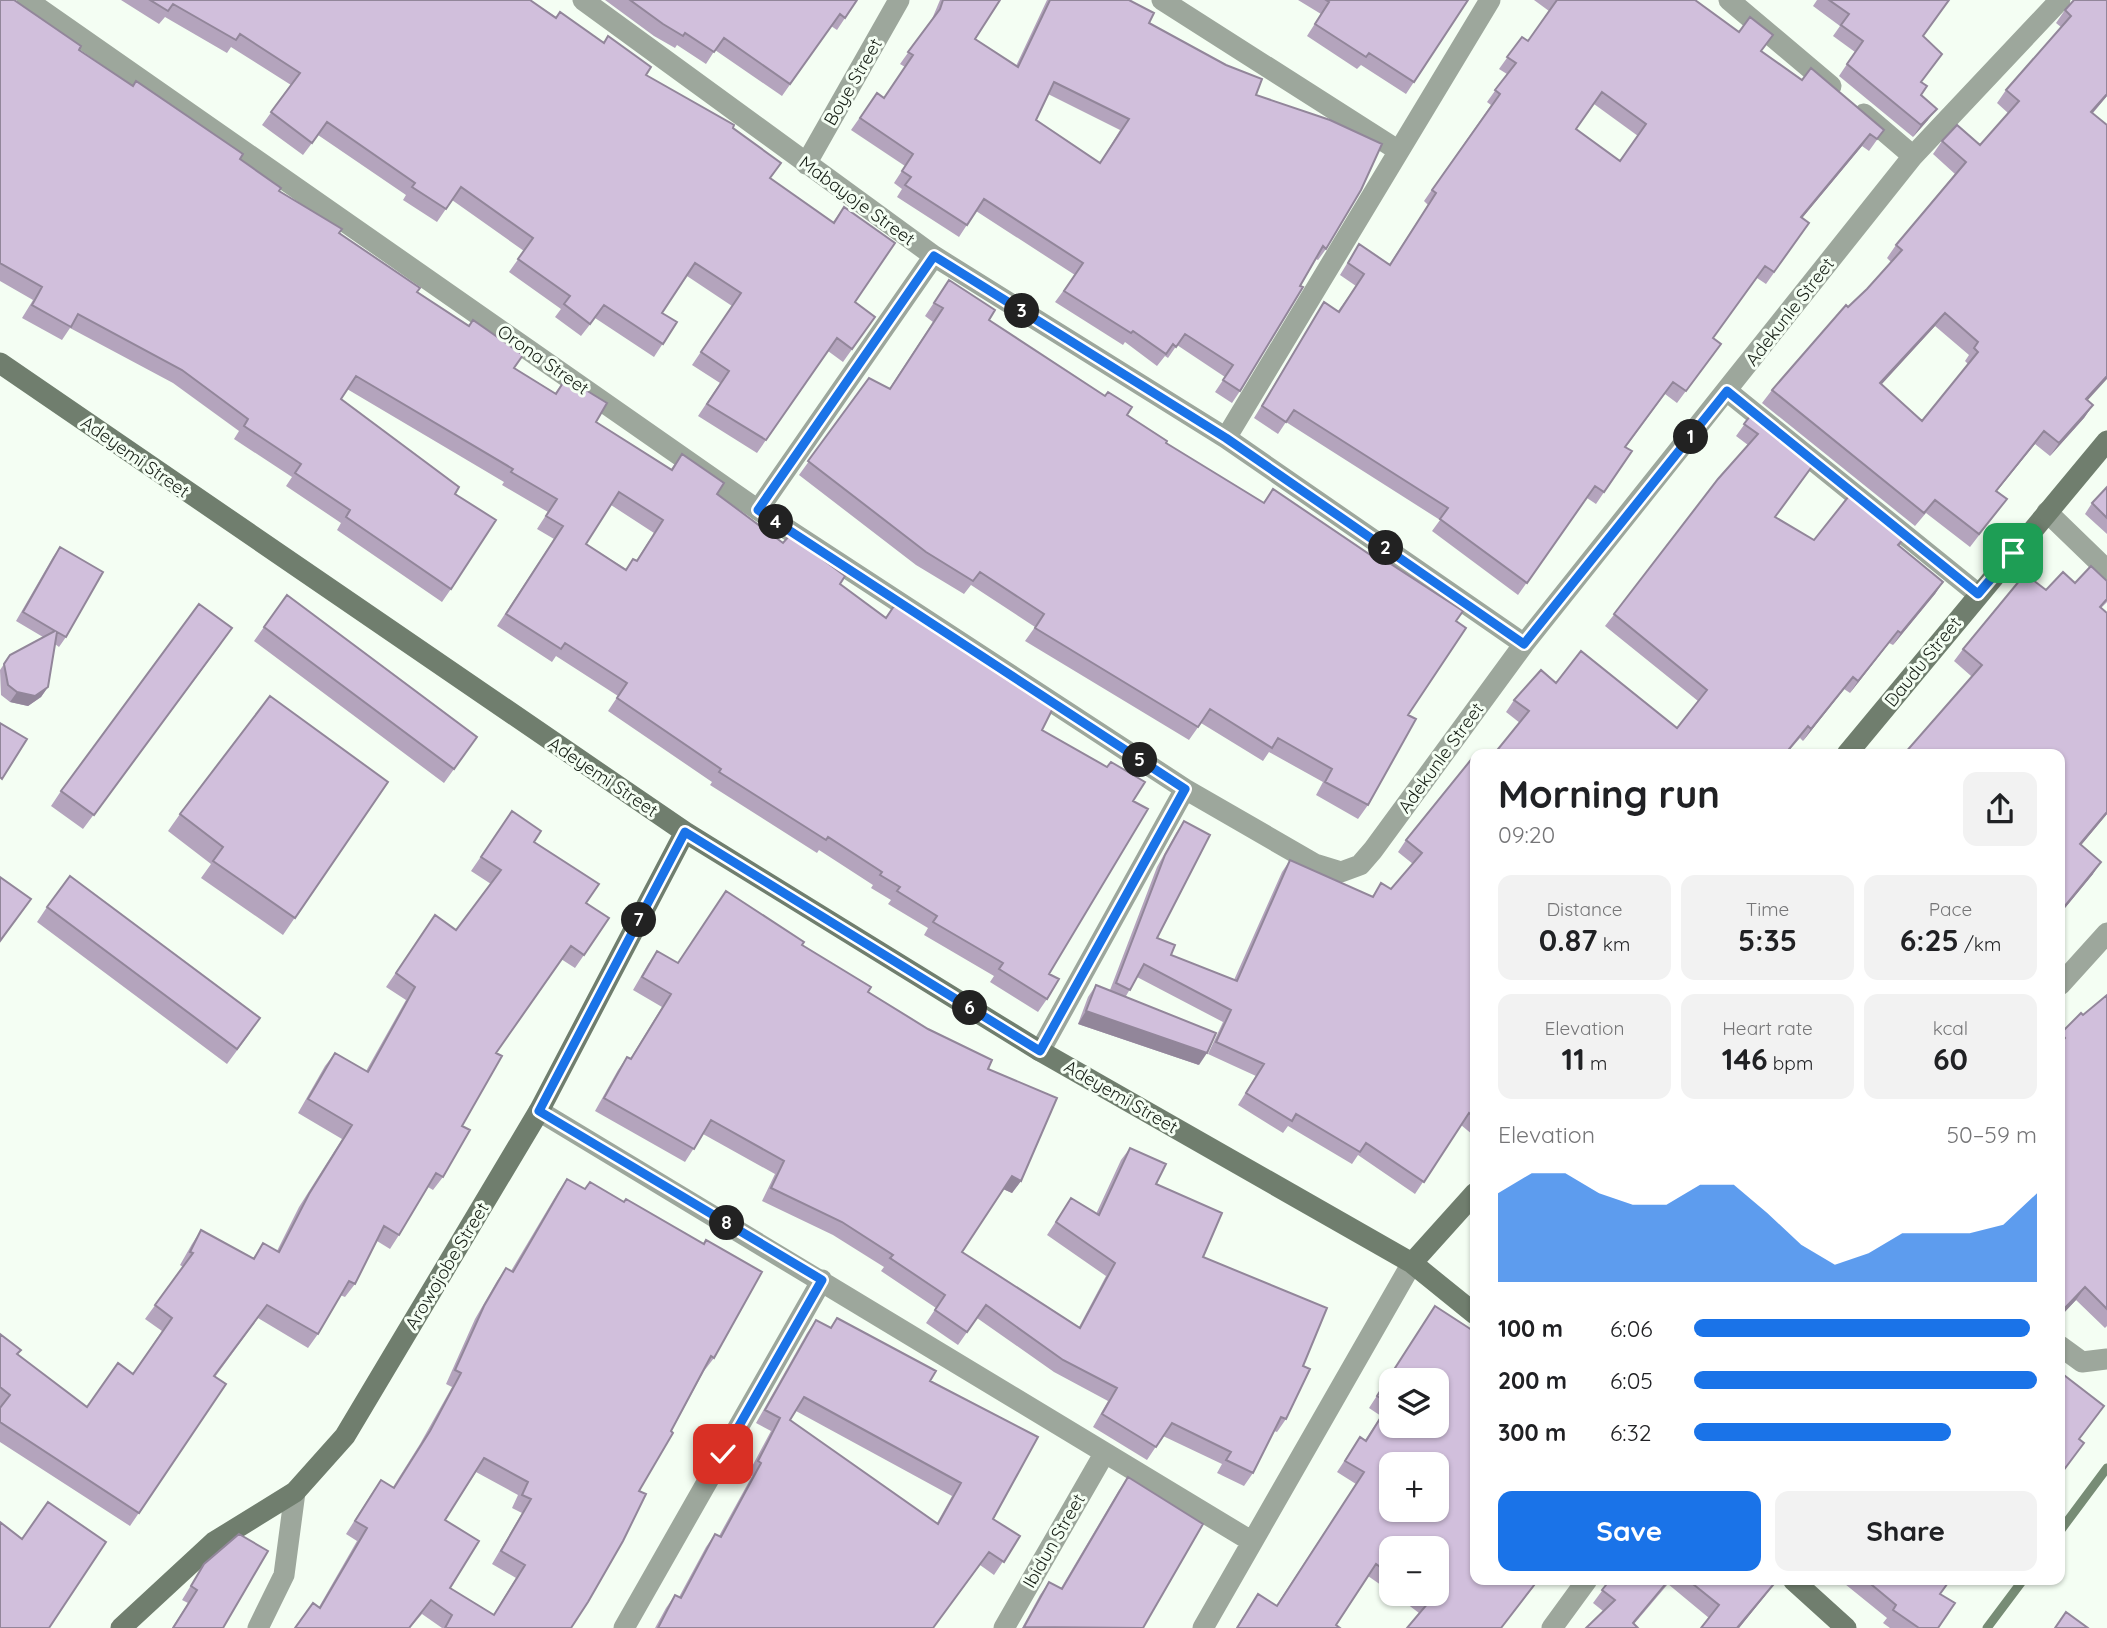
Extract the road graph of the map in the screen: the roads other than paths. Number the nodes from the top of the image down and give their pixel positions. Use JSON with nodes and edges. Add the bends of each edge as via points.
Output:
{"nodes":[{"id":1,"x":27,"y":0,"type":"edge"},
{"id":2,"x":583,"y":0,"type":"edge"},
{"id":3,"x":899,"y":0,"type":"edge"},
{"id":4,"x":1163,"y":0,"type":"edge"},
{"id":5,"x":1490,"y":0,"type":"edge"},
{"id":6,"x":1729,"y":0,"type":"edge"},
{"id":7,"x":2060,"y":0,"type":"edge"},
{"id":8,"x":1399,"y":151,"type":"junction"},
{"id":9,"x":1913,"y":156,"type":"junction"},
{"id":10,"x":806,"y":164,"type":"junction"},
{"id":11,"x":934,"y":256,"type":"junction"},
{"id":12,"x":0,"y":363,"type":"edge"},
{"id":13,"x":1727,"y":391,"type":"junction"},
{"id":14,"x":1226,"y":438,"type":"junction"},
{"id":15,"x":2107,"y":442,"type":"edge"},
{"id":16,"x":758,"y":510,"type":"junction"},
{"id":17,"x":2047,"y":512,"type":"junction"},
{"id":18,"x":2107,"y":570,"type":"edge"},
{"id":19,"x":1978,"y":594,"type":"junction"},
{"id":20,"x":1524,"y":644,"type":"junction"},
{"id":21,"x":1851,"y":749,"type":"edge"},
{"id":22,"x":1185,"y":789,"type":"junction"},
{"id":23,"x":685,"y":832,"type":"junction"},
{"id":24,"x":1315,"y":864,"type":"joint"},
{"id":25,"x":2107,"y":933,"type":"edge"},
{"id":26,"x":2065,"y":979,"type":"edge"},
{"id":27,"x":1040,"y":1051,"type":"junction"},
{"id":28,"x":539,"y":1111,"type":"junction"},
{"id":29,"x":1470,"y":1199,"type":"edge"},
{"id":30,"x":1412,"y":1263,"type":"junction"},
{"id":31,"x":822,"y":1280,"type":"junction"},
{"id":32,"x":1470,"y":1310,"type":"edge"},
{"id":33,"x":2065,"y":1350,"type":"edge"},
{"id":34,"x":2107,"y":1359,"type":"edge"},
{"id":35,"x":1104,"y":1454,"type":"junction"},
{"id":36,"x":295,"y":1492,"type":"junction"},
{"id":37,"x":1251,"y":1541,"type":"junction"},
{"id":38,"x":1583,"y":1585,"type":"edge"},
{"id":39,"x":1799,"y":1585,"type":"edge"},
{"id":40,"x":121,"y":1628,"type":"edge"},
{"id":41,"x":258,"y":1628,"type":"edge"},
{"id":42,"x":624,"y":1628,"type":"edge"},
{"id":43,"x":1004,"y":1628,"type":"edge"},
{"id":44,"x":1203,"y":1628,"type":"edge"},
{"id":45,"x":1552,"y":1628,"type":"edge"},
{"id":46,"x":1846,"y":1628,"type":"edge"}],
"edges":[{"from":1,"to":16,"type":"street","name":"Orona Street"},
{"from":2,"to":10,"type":"street","name":"Mabayoje Street"},
{"from":3,"to":10,"type":"street","name":"Boye Street"},
{"from":4,"to":8,"type":"street"},
{"from":5,"to":8,"type":"street"},
{"from":6,"to":9,"type":"street"},
{"from":7,"to":9,"type":"street","name":"Adekunle Street"},
{"from":8,"to":14,"type":"street"},
{"from":9,"to":13,"type":"street","name":"Adekunle Street"},
{"from":10,"to":11,"type":"street","name":"Mabayoje Street"},
{"from":11,"to":14,"type":"street","name":"Mabayoje Street"},
{"from":11,"to":16,"type":"street"},
{"from":12,"to":23,"type":"street","name":"Adeyemi Street"},
{"from":13,"to":19,"type":"street"},
{"from":13,"to":20,"type":"street","name":"Adekunle Street"},
{"from":14,"to":20,"type":"street","name":"Mabayoje Street"},
{"from":15,"to":17,"type":"street","name":"Daudu Street"},
{"from":16,"to":22,"type":"street","name":"Orona Street"},
{"from":17,"to":18,"type":"street"},
{"from":17,"to":19,"type":"street","name":"Daudu Street"},
{"from":19,"to":21,"type":"street","name":"Daudu Street"},
{"from":20,"to":24,"type":"street","name":"Adekunle Street","via":[[1360,865],[1341,872]]},
{"from":22,"to":24,"type":"street","name":"Orona Street"},
{"from":22,"to":27,"type":"street"},
{"from":23,"to":27,"type":"street","name":"Adeyemi Street"},
{"from":23,"to":28,"type":"street","name":"Arowojobe Street"},
{"from":25,"to":26,"type":"street"},
{"from":27,"to":30,"type":"street","name":"Adeyemi Street"},
{"from":28,"to":31,"type":"street"},
{"from":28,"to":36,"type":"street","name":"Arowojobe Street","via":[[345,1436]]},
{"from":29,"to":30,"type":"street"},
{"from":30,"to":32,"type":"street","name":"Adeyemi Street"},
{"from":30,"to":37,"type":"street"},
{"from":31,"to":35,"type":"street"},
{"from":31,"to":42,"type":"street"},
{"from":33,"to":34,"type":"street","via":[[2082,1362]]},
{"from":35,"to":37,"type":"street"},
{"from":35,"to":43,"type":"street","name":"Ibidun Street"},
{"from":36,"to":40,"type":"street","name":"Arowojobe Street","via":[[214,1542]]},
{"from":36,"to":41,"type":"street","via":[[284,1575]]},
{"from":37,"to":44,"type":"street"},
{"from":38,"to":45,"type":"street"},
{"from":39,"to":46,"type":"street"}]}
